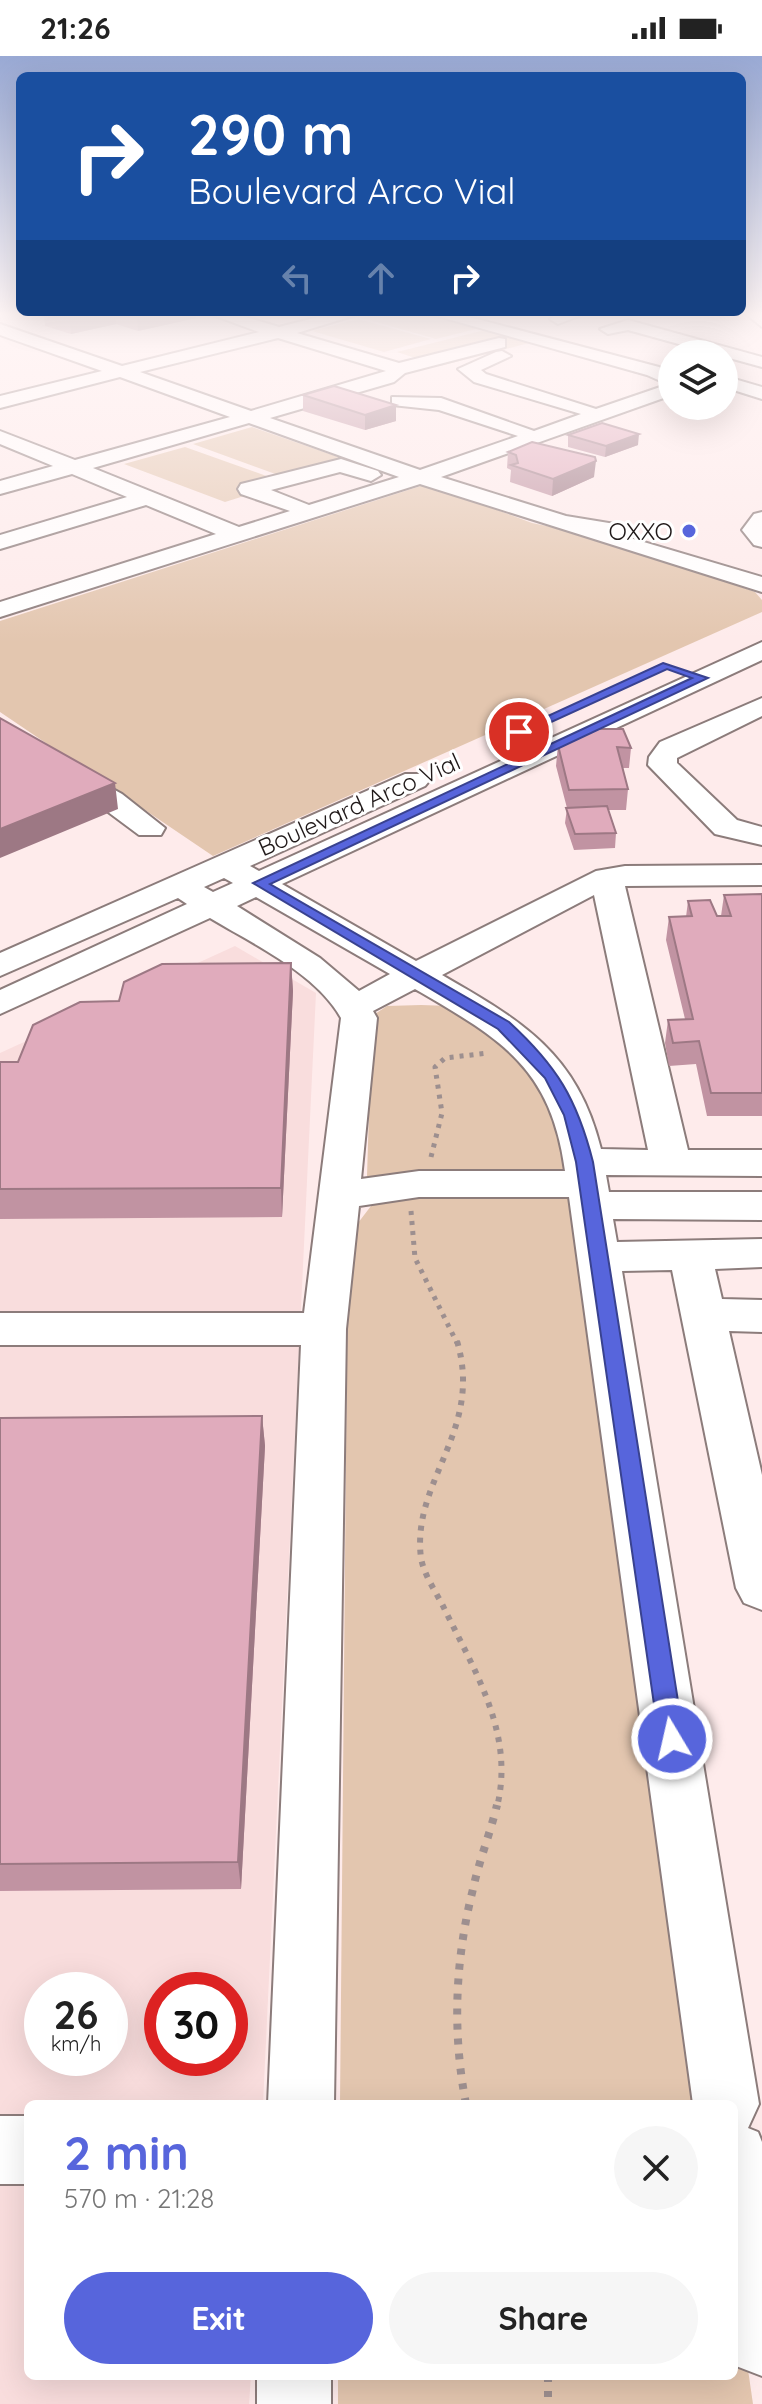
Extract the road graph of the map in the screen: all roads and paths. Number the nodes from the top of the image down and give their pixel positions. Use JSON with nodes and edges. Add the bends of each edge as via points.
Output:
{"nodes":[{"id":1,"x":226,"y":424,"type":"edge"},
{"id":2,"x":268,"y":424,"type":"edge"},
{"id":3,"x":500,"y":424,"type":"edge"},
{"id":4,"x":542,"y":424,"type":"edge"},
{"id":5,"x":555,"y":424,"type":"edge"},
{"id":6,"x":525,"y":432,"type":"junction"},
{"id":7,"x":3,"y":440,"type":"edge"},
{"id":8,"x":451,"y":465,"type":"junction"},
{"id":9,"x":73,"y":468,"type":"junction"},
{"id":10,"x":414,"y":475,"type":"junction"},
{"id":11,"x":295,"y":476,"type":"junction"},
{"id":12,"x":383,"y":479,"type":"junction"},
{"id":13,"x":0,"y":488,"type":"edge"},
{"id":14,"x":345,"y":492,"type":"junction"},
{"id":15,"x":146,"y":498,"type":"junction"},
{"id":16,"x":299,"y":507,"type":"junction"},
{"id":17,"x":762,"y":519,"type":"edge"},
{"id":18,"x":613,"y":530,"type":"junction"},
{"id":19,"x":232,"y":533,"type":"junction"},
{"id":20,"x":0,"y":542,"type":"edge"},
{"id":21,"x":753,"y":554,"type":"edge"},
{"id":22,"x":762,"y":585,"type":"edge"},
{"id":23,"x":5,"y":602,"type":"edge"},
{"id":24,"x":762,"y":650,"type":"edge"},
{"id":25,"x":667,"y":665,"type":"dead end"},
{"id":26,"x":702,"y":678,"type":"junction"},
{"id":27,"x":762,"y":699,"type":"edge"},
{"id":28,"x":762,"y":706,"type":"edge"},
{"id":29,"x":570,"y":709,"type":"dead end"},
{"id":30,"x":0,"y":735,"type":"edge"},
{"id":31,"x":488,"y":747,"type":"dead end"},
{"id":32,"x":447,"y":765,"type":"dead end"},
{"id":33,"x":150,"y":828,"type":"dead end"},
{"id":34,"x":762,"y":836,"type":"edge"},
{"id":35,"x":225,"y":865,"type":"junction"},
{"id":36,"x":762,"y":875,"type":"edge"},
{"id":37,"x":607,"y":878,"type":"junction"},
{"id":38,"x":260,"y":883,"type":"junction"},
{"id":39,"x":180,"y":886,"type":"junction"},
{"id":40,"x":212,"y":906,"type":"junction"},
{"id":41,"x":0,"y":966,"type":"edge"},
{"id":42,"x":418,"y":976,"type":"junction"},
{"id":43,"x":0,"y":1003,"type":"edge"},
{"id":44,"x":356,"y":1006,"type":"junction"},
{"id":45,"x":533,"y":1052,"type":"junction"},
{"id":46,"x":762,"y":1163,"type":"edge"},
{"id":47,"x":671,"y":1164,"type":"junction"},
{"id":48,"x":419,"y":1184,"type":"junction"},
{"id":49,"x":588,"y":1184,"type":"junction"},
{"id":50,"x":339,"y":1195,"type":"junction"},
{"id":51,"x":762,"y":1206,"type":"edge"},
{"id":52,"x":762,"y":1253,"type":"edge"},
{"id":53,"x":690,"y":1254,"type":"junction"},
{"id":54,"x":598,"y":1257,"type":"junction"},
{"id":55,"x":703,"y":1314,"type":"junction"},
{"id":56,"x":762,"y":1316,"type":"edge"},
{"id":57,"x":0,"y":1329,"type":"edge"},
{"id":58,"x":324,"y":1329,"type":"junction"},
{"id":59,"x":762,"y":1588,"type":"edge"},
{"id":60,"x":301,"y":2100,"type":"edge"},
{"id":61,"x":465,"y":2100,"type":"edge"},
{"id":62,"x":725,"y":2100,"type":"edge"},
{"id":63,"x":0,"y":2150,"type":"edge"},
{"id":64,"x":24,"y":2150,"type":"edge"},
{"id":65,"x":738,"y":2181,"type":"edge"},
{"id":66,"x":760,"y":2321,"type":"edge"},
{"id":67,"x":294,"y":2380,"type":"edge"},
{"id":68,"x":548,"y":2380,"type":"edge"},
{"id":69,"x":294,"y":2404,"type":"edge"},
{"id":70,"x":548,"y":2404,"type":"edge"}],
"edges":[{"from":1,"to":9,"type":"street"},
{"from":2,"to":10,"type":"street"},
{"from":3,"to":6,"type":"street"},
{"from":4,"to":6,"type":"street"},
{"from":5,"to":8,"type":"street"},
{"from":6,"to":10,"type":"street"},
{"from":7,"to":9,"type":"street"},
{"from":8,"to":10,"type":"street"},
{"from":8,"to":18,"type":"street","via":[[457,477]]},
{"from":9,"to":13,"type":"street"},
{"from":9,"to":15,"type":"street"},
{"from":10,"to":12,"type":"street"},
{"from":10,"to":18,"type":"street","via":[[563,522]]},
{"from":10,"to":19,"type":"street"},
{"from":10,"to":22,"type":"street","via":[[544,521]]},
{"from":11,"to":12,"type":"street","via":[[341,465]]},
{"from":11,"to":14,"type":"street"},
{"from":11,"to":16,"type":"street","via":[[249,489]]},
{"from":12,"to":14,"type":"street"},
{"from":14,"to":16,"type":"street"},
{"from":15,"to":19,"type":"street"},
{"from":15,"to":20,"type":"street"},
{"from":16,"to":19,"type":"street"},
{"from":17,"to":21,"type":"street","via":[[753,530]]},
{"from":18,"to":21,"type":"street"},
{"from":19,"to":23,"type":"street"},
{"from":21,"to":22,"type":"street"},
{"from":24,"to":26,"type":"street","name":"Boulevard Arco Vial"},
{"from":25,"to":26,"type":"street"},
{"from":26,"to":27,"type":"street"},
{"from":26,"to":38,"type":"street","name":"Boulevard Arco Vial"},
{"from":28,"to":34,"type":"street","via":[[670,748],[663,757],[663,765],[726,827]]},
{"from":29,"to":31,"type":"street","name":"Boulevard Arco Vial"},
{"from":30,"to":33,"type":"street"},
{"from":32,"to":35,"type":"street","name":"Boulevard Arco Vial"},
{"from":35,"to":38,"type":"street"},
{"from":35,"to":39,"type":"street","name":"Boulevard Arco Vial"},
{"from":36,"to":37,"type":"street"},
{"from":37,"to":42,"type":"street"},
{"from":37,"to":47,"type":"street"},
{"from":38,"to":40,"type":"street","name":"Boulevard Arco Vial"},
{"from":38,"to":42,"type":"street"},
{"from":39,"to":40,"type":"street"},
{"from":39,"to":41,"type":"street","name":"Boulevard Arco Vial"},
{"from":40,"to":43,"type":"street","name":"Boulevard Arco Vial"},
{"from":40,"to":44,"type":"street","via":[[306,964]]},
{"from":42,"to":44,"type":"street"},
{"from":42,"to":45,"type":"street","via":[[503,1025]]},
{"from":44,"to":50,"type":"street","via":[[359,1018]]},
{"from":45,"to":48,"type":"path","via":[[445,1058],[435,1067],[444,1103],[443,1127]]},
{"from":45,"to":49,"type":"street","via":[[573,1115]]},
{"from":46,"to":47,"type":"street"},
{"from":47,"to":49,"type":"street"},
{"from":48,"to":49,"type":"street"},
{"from":48,"to":50,"type":"street"},
{"from":48,"to":61,"type":"path","via":[[409,1235],[414,1263],[463,1363],[456,1441],[421,1524],[421,1560],[476,1675],[502,1746],[500,1792],[472,1890],[457,1986],[459,2074]]},
{"from":49,"to":51,"type":"street"},
{"from":49,"to":54,"type":"street"},
{"from":50,"to":58,"type":"street"},
{"from":52,"to":53,"type":"street"},
{"from":53,"to":54,"type":"street"},
{"from":53,"to":55,"type":"street"},
{"from":54,"to":62,"type":"street"},
{"from":55,"to":56,"type":"street"},
{"from":55,"to":59,"type":"street"},
{"from":57,"to":58,"type":"street"},
{"from":58,"to":60,"type":"street"},
{"from":63,"to":64,"type":"street"},
{"from":65,"to":66,"type":"street"},
{"from":67,"to":69,"type":"street"},
{"from":68,"to":70,"type":"path"}]}
